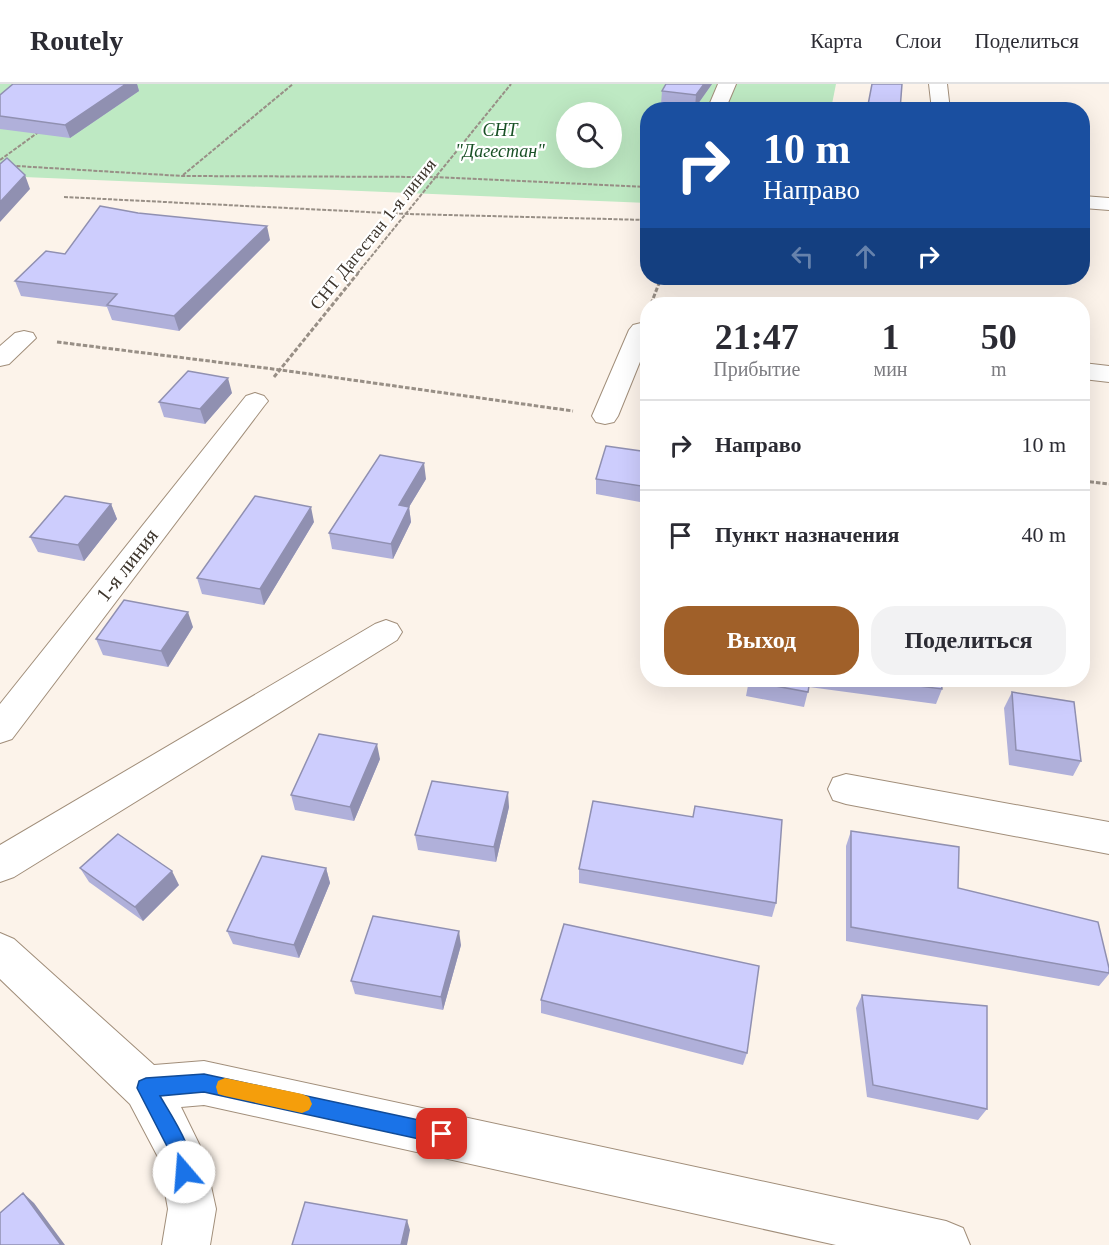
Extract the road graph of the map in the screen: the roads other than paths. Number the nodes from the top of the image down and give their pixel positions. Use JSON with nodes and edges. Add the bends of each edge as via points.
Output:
{"nodes":[{"id":1,"x":727,"y":84,"type":"edge"},
{"id":2,"x":938,"y":84,"type":"edge"},
{"id":3,"x":719,"y":102,"type":"edge"},
{"id":4,"x":940,"y":102,"type":"edge"},
{"id":5,"x":1090,"y":203,"type":"edge"},
{"id":6,"x":1109,"y":204,"type":"edge"},
{"id":7,"x":640,"y":332,"type":"edge"},
{"id":8,"x":24,"y":338,"type":"road end"},
{"id":9,"x":0,"y":359,"type":"edge"},
{"id":10,"x":1090,"y":372,"type":"edge"},
{"id":11,"x":1109,"y":374,"type":"edge"},
{"id":12,"x":255,"y":400,"type":"road end"},
{"id":13,"x":605,"y":416,"type":"road end"},
{"id":14,"x":386,"y":632,"type":"dead end"},
{"id":15,"x":0,"y":729,"type":"edge"},
{"id":16,"x":846,"y":789,"type":"dead end"},
{"id":17,"x":1109,"y":838,"type":"edge"},
{"id":18,"x":0,"y":865,"type":"edge"},
{"id":19,"x":0,"y":951,"type":"edge"},
{"id":20,"x":146,"y":1088,"type":"junction"},
{"id":21,"x":186,"y":1245,"type":"edge"},
{"id":22,"x":946,"y":1245,"type":"edge"}],
"edges":[{"from":1,"to":3,"type":"street"},
{"from":2,"to":4,"type":"street"},
{"from":5,"to":6,"type":"street"},
{"from":7,"to":13,"type":"street"},
{"from":8,"to":9,"type":"street"},
{"from":10,"to":11,"type":"street"},
{"from":12,"to":15,"type":"street","name":"1-я линия"},
{"from":14,"to":18,"type":"street"},
{"from":16,"to":17,"type":"street"},
{"from":19,"to":20,"type":"street"},
{"from":20,"to":21,"type":"street","via":[[181,1154],[192,1209]]},
{"from":20,"to":22,"type":"street","via":[[204,1083]]}]}
